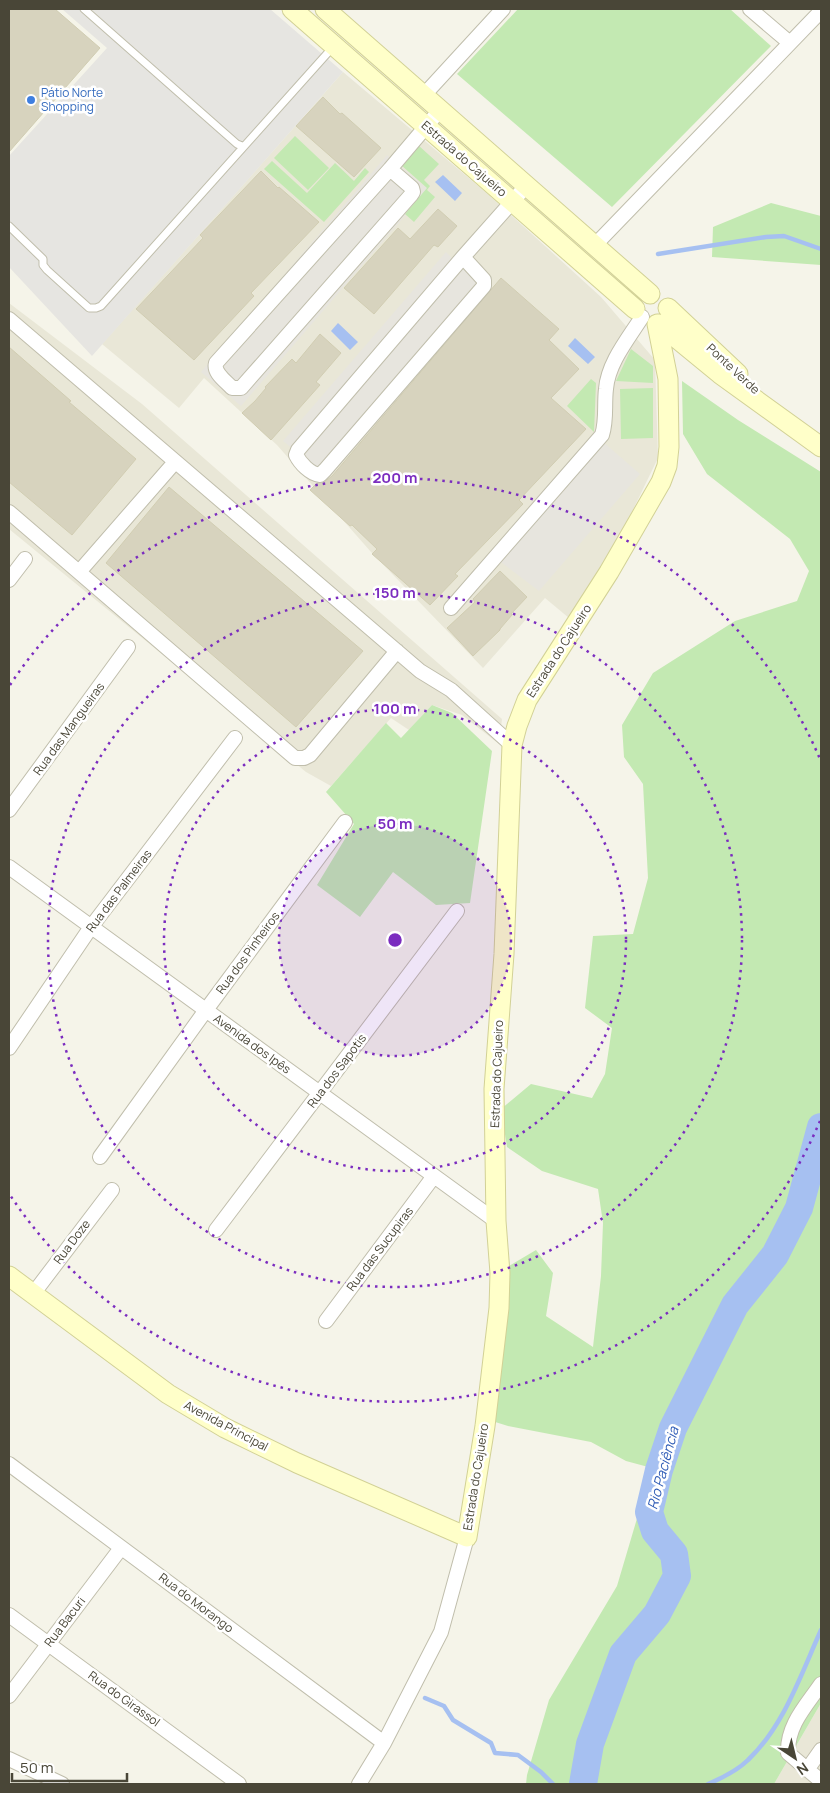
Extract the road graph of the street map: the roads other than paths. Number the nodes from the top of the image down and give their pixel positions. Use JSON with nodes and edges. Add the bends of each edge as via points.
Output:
{"nodes":[{"id":1,"x":84,"y":9,"type":"edge"},
{"id":2,"x":292,"y":9,"type":"edge"},
{"id":3,"x":326,"y":9,"type":"edge"},
{"id":4,"x":503,"y":9,"type":"edge"},
{"id":5,"x":750,"y":9,"type":"edge"},
{"id":6,"x":821,"y":11,"type":"edge"},
{"id":7,"x":348,"y":30,"type":"junction"},
{"id":8,"x":790,"y":44,"type":"junction"},
{"id":9,"x":334,"y":45,"type":"junction"},
{"id":10,"x":424,"y":95,"type":"junction"},
{"id":11,"x":440,"y":110,"type":"junction"},
{"id":12,"x":426,"y":126,"type":"junction"},
{"id":13,"x":242,"y":146,"type":"junction"},
{"id":14,"x":390,"y":169,"type":"junction"},
{"id":15,"x":527,"y":185,"type":"junction"},
{"id":16,"x":512,"y":202,"type":"junction"},
{"id":17,"x":9,"y":226,"type":"edge"},
{"id":18,"x":595,"y":245,"type":"junction"},
{"id":19,"x":463,"y":257,"type":"junction"},
{"id":20,"x":651,"y":317,"type":"junction"},
{"id":21,"x":9,"y":319,"type":"edge"},
{"id":22,"x":821,"y":447,"type":"edge"},
{"id":23,"x":175,"y":462,"type":"junction"},
{"id":24,"x":9,"y":512,"type":"edge"},
{"id":25,"x":25,"y":559,"type":"dead end"},
{"id":26,"x":79,"y":572,"type":"junction"},
{"id":27,"x":9,"y":580,"type":"edge"},
{"id":28,"x":451,"y":608,"type":"dead end"},
{"id":29,"x":128,"y":647,"type":"dead end"},
{"id":30,"x":398,"y":651,"type":"junction"},
{"id":31,"x":235,"y":738,"type":"dead end"},
{"id":32,"x":512,"y":745,"type":"junction"},
{"id":33,"x":9,"y":810,"type":"edge"},
{"id":34,"x":345,"y":822,"type":"dead end"},
{"id":35,"x":9,"y":867,"type":"edge"},
{"id":36,"x":456,"y":912,"type":"dead end"},
{"id":37,"x":91,"y":927,"type":"junction"},
{"id":38,"x":206,"y":1010,"type":"junction"},
{"id":39,"x":9,"y":1048,"type":"edge"},
{"id":40,"x":321,"y":1094,"type":"junction"},
{"id":41,"x":100,"y":1157,"type":"dead end"},
{"id":42,"x":434,"y":1176,"type":"junction"},
{"id":43,"x":112,"y":1190,"type":"dead end"},
{"id":44,"x":496,"y":1221,"type":"junction"},
{"id":45,"x":216,"y":1230,"type":"dead end"},
{"id":46,"x":9,"y":1276,"type":"edge"},
{"id":47,"x":33,"y":1294,"type":"junction"},
{"id":48,"x":326,"y":1321,"type":"dead end"},
{"id":49,"x":9,"y":1464,"type":"edge"},
{"id":50,"x":467,"y":1537,"type":"junction"},
{"id":51,"x":121,"y":1548,"type":"junction"},
{"id":52,"x":9,"y":1615,"type":"edge"},
{"id":53,"x":48,"y":1643,"type":"junction"},
{"id":54,"x":821,"y":1684,"type":"edge"},
{"id":55,"x":9,"y":1696,"type":"edge"},
{"id":56,"x":384,"y":1743,"type":"junction"},
{"id":57,"x":821,"y":1750,"type":"edge"},
{"id":58,"x":9,"y":1759,"type":"edge"},
{"id":59,"x":807,"y":1770,"type":"junction"},
{"id":60,"x":821,"y":1781,"type":"edge"},
{"id":61,"x":62,"y":1784,"type":"edge"},
{"id":62,"x":240,"y":1784,"type":"edge"},
{"id":63,"x":359,"y":1784,"type":"edge"}],
"edges":[{"from":1,"to":13,"type":"lane"},
{"from":2,"to":9,"type":"street","name":"Estrada do Cajueiro"},
{"from":3,"to":7,"type":"street","name":"Estrada do Cajueiro"},
{"from":4,"to":10,"type":"street"},
{"from":5,"to":8,"type":"street"},
{"from":6,"to":8,"type":"street"},
{"from":7,"to":9,"type":"street"},
{"from":7,"to":10,"type":"street","name":"Estrada do Cajueiro"},
{"from":8,"to":18,"type":"street"},
{"from":9,"to":12,"type":"street","name":"Estrada do Cajueiro"},
{"from":9,"to":13,"type":"lane","via":[[248,144]]},
{"from":10,"to":11,"type":"street","name":"Estrada do Cajueiro"},
{"from":11,"to":12,"type":"street"},
{"from":11,"to":15,"type":"street","name":"Estrada do Cajueiro"},
{"from":12,"to":14,"type":"street"},
{"from":12,"to":16,"type":"street","name":"Estrada do Cajueiro"},
{"from":13,"to":17,"type":"lane","via":[[232,161],[96,308],[89,308],[47,270],[43,259]]},
{"from":14,"to":14,"type":"street","via":[[216,363],[216,371],[232,388],[241,388],[411,195],[412,188]]},
{"from":15,"to":16,"type":"street"},
{"from":15,"to":18,"type":"street","name":"Estrada do Cajueiro"},
{"from":16,"to":19,"type":"street"},
{"from":16,"to":20,"type":"street","name":"Estrada do Cajueiro"},
{"from":18,"to":20,"type":"street","name":"Estrada do Cajueiro","via":[[650,294],[644,293],[636,298],[634,304]]},
{"from":19,"to":19,"type":"street","via":[[298,450],[299,461],[314,474],[320,475],[325,470],[484,286],[484,280]]},
{"from":20,"to":22,"type":"street","name":"Ponte Verde"},
{"from":20,"to":28,"type":"street","via":[[614,362],[609,373],[606,425],[602,435]]},
{"from":20,"to":32,"type":"street","name":"Estrada do Cajueiro","via":[[668,379],[667,466],[609,572],[527,700]]},
{"from":21,"to":23,"type":"street"},
{"from":23,"to":26,"type":"street"},
{"from":23,"to":30,"type":"street"},
{"from":24,"to":26,"type":"street"},
{"from":25,"to":27,"type":"street"},
{"from":26,"to":30,"type":"street","via":[[299,760],[310,754]]},
{"from":29,"to":33,"type":"street","name":"Rua das Mangueiras"},
{"from":30,"to":32,"type":"street","via":[[420,671],[451,690]]},
{"from":31,"to":37,"type":"street","name":"Rua das Palmeiras"},
{"from":32,"to":44,"type":"street","name":"Estrada do Cajueiro","via":[[504,954],[494,1089]]},
{"from":34,"to":38,"type":"street","name":"Rua dos Pinheiros"},
{"from":35,"to":37,"type":"street","name":"Avenida dos Ipês"},
{"from":36,"to":40,"type":"street","name":"Rua dos Sapotis"},
{"from":37,"to":38,"type":"street","name":"Avenida dos Ipês"},
{"from":37,"to":39,"type":"street","name":"Rua das Palmeiras"},
{"from":38,"to":40,"type":"street","name":"Avenida dos Ipês"},
{"from":38,"to":41,"type":"street","name":"Rua dos Pinheiros"},
{"from":40,"to":42,"type":"street","name":"Avenida dos Ipês"},
{"from":40,"to":45,"type":"street","name":"Rua dos Sapotis"},
{"from":42,"to":44,"type":"street","name":"Avenida dos Ipês"},
{"from":42,"to":48,"type":"street","name":"Rua das Sucupiras"},
{"from":43,"to":47,"type":"street","name":"Rua Doze"},
{"from":44,"to":50,"type":"street","name":"Estrada do Cajueiro","via":[[500,1273],[498,1308],[485,1426]]},
{"from":46,"to":47,"type":"street","name":"Avenida Principal"},
{"from":47,"to":50,"type":"street","name":"Avenida Principal","via":[[168,1394],[225,1428]]},
{"from":49,"to":51,"type":"street","name":"Rua do Morango"},
{"from":50,"to":56,"type":"street","name":"Estrada do Cajueiro","via":[[441,1632]]},
{"from":51,"to":53,"type":"street","name":"Rua Bacuri"},
{"from":51,"to":56,"type":"street","name":"Rua do Morango"},
{"from":52,"to":53,"type":"street","name":"Rua do Girassol"},
{"from":53,"to":55,"type":"street","name":"Rua Bacuri"},
{"from":53,"to":62,"type":"street","name":"Rua do Girassol"},
{"from":54,"to":59,"type":"street","via":[[793,1724],[787,1739],[788,1753]]},
{"from":56,"to":63,"type":"street","name":"Estrada do Cajueiro"},
{"from":57,"to":59,"type":"street"},
{"from":58,"to":61,"type":"street"},
{"from":59,"to":60,"type":"street"}]}
